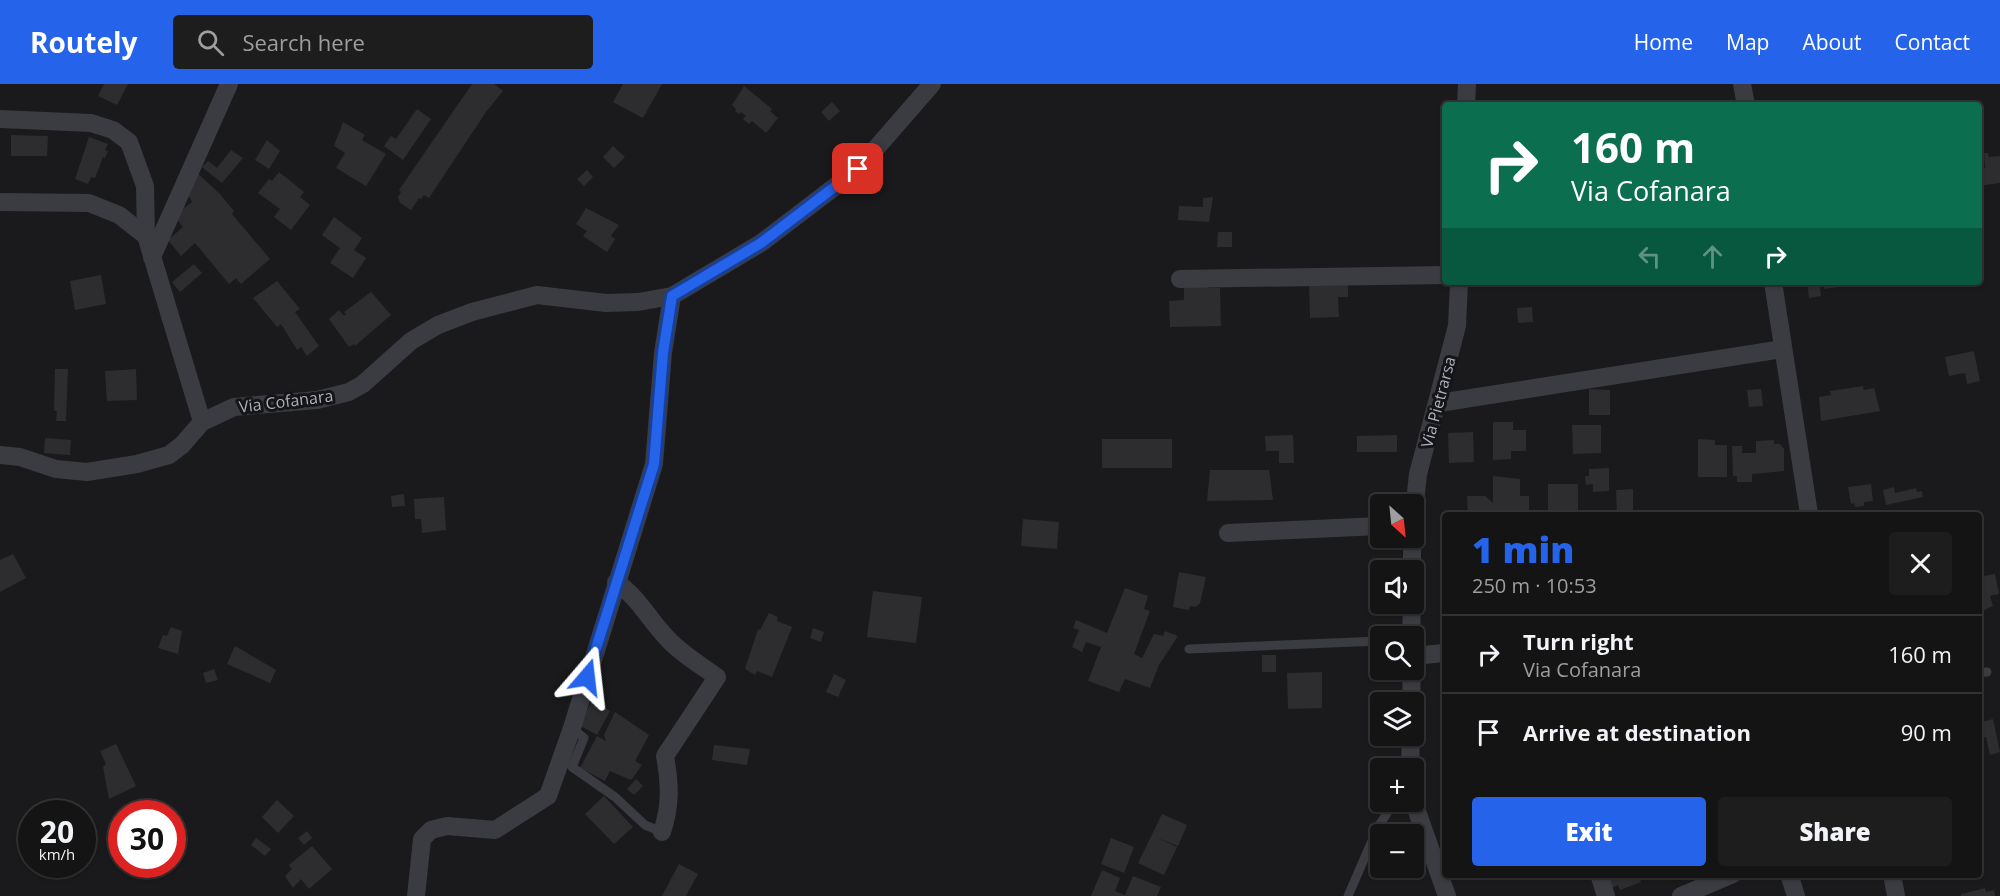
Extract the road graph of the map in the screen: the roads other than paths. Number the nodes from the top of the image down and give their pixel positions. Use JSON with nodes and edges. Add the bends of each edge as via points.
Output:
{"nodes":[{"id":1,"x":229,"y":84,"type":"edge"},
{"id":2,"x":932,"y":84,"type":"edge"},
{"id":3,"x":1467,"y":84,"type":"edge"},
{"id":4,"x":1742,"y":84,"type":"edge"},
{"id":5,"x":1466,"y":102,"type":"edge"},
{"id":6,"x":1745,"y":102,"type":"edge"},
{"id":7,"x":0,"y":119,"type":"edge"},
{"id":8,"x":0,"y":202,"type":"edge"},
{"id":9,"x":146,"y":236,"type":"junction"},
{"id":10,"x":152,"y":257,"type":"junction"},
{"id":11,"x":1442,"y":275,"type":"edge"},
{"id":12,"x":1180,"y":279,"type":"dead end"},
{"id":13,"x":1459,"y":285,"type":"edge"},
{"id":14,"x":1773,"y":285,"type":"edge"},
{"id":15,"x":672,"y":296,"type":"junction"},
{"id":16,"x":1783,"y":349,"type":"junction"},
{"id":17,"x":1439,"y":403,"type":"junction"},
{"id":18,"x":202,"y":422,"type":"junction"},
{"id":19,"x":0,"y":455,"type":"edge"},
{"id":20,"x":1416,"y":494,"type":"edge"},
{"id":21,"x":1809,"y":512,"type":"edge"},
{"id":22,"x":1370,"y":526,"type":"edge"},
{"id":23,"x":1227,"y":533,"type":"dead end"},
{"id":24,"x":616,"y":582,"type":"junction"},
{"id":25,"x":1370,"y":641,"type":"edge"},
{"id":26,"x":1189,"y":649,"type":"dead end"},
{"id":27,"x":1442,"y":653,"type":"edge"},
{"id":28,"x":1424,"y":655,"type":"edge"},
{"id":29,"x":573,"y":728,"type":"junction"},
{"id":30,"x":1388,"y":812,"type":"edge"},
{"id":31,"x":1417,"y":812,"type":"edge"},
{"id":32,"x":662,"y":832,"type":"joint"},
{"id":33,"x":1600,"y":878,"type":"edge"},
{"id":34,"x":1724,"y":878,"type":"edge"},
{"id":35,"x":1790,"y":878,"type":"edge"},
{"id":36,"x":1893,"y":878,"type":"edge"},
{"id":37,"x":416,"y":896,"type":"edge"},
{"id":38,"x":1348,"y":896,"type":"edge"},
{"id":39,"x":1447,"y":896,"type":"edge"},
{"id":40,"x":1606,"y":896,"type":"edge"},
{"id":41,"x":1681,"y":896,"type":"edge"},
{"id":42,"x":1796,"y":896,"type":"edge"},
{"id":43,"x":1896,"y":896,"type":"edge"}],
"edges":[{"from":1,"to":10,"type":"street"},
{"from":2,"to":15,"type":"street","name":"Via Cofanara","via":[[858,169],[761,243]]},
{"from":3,"to":5,"type":"street"},
{"from":4,"to":6,"type":"street"},
{"from":7,"to":9,"type":"street","via":[[91,123],[112,130],[129,142],[145,186]]},
{"from":8,"to":9,"type":"street","via":[[89,203],[118,215]]},
{"from":9,"to":10,"type":"street"},
{"from":10,"to":18,"type":"street"},
{"from":11,"to":12,"type":"street"},
{"from":13,"to":17,"type":"street","name":"Via Pietrarsa","via":[[1457,326]]},
{"from":14,"to":16,"type":"street"},
{"from":15,"to":18,"type":"street","name":"Via Cofanara","via":[[627,302],[537,295],[515,299],[438,325],[411,341],[349,392],[317,400],[234,407]]},
{"from":15,"to":24,"type":"street","via":[[654,464]]},
{"from":16,"to":17,"type":"street"},
{"from":16,"to":21,"type":"street"},
{"from":17,"to":20,"type":"street","name":"Via Pietrarsa"},
{"from":18,"to":19,"type":"street","name":"Via Cofanara","via":[[169,455],[137,464],[87,472],[56,469]]},
{"from":22,"to":23,"type":"street"},
{"from":24,"to":29,"type":"street"},
{"from":24,"to":32,"type":"street","via":[[633,593],[678,649],[717,677],[665,756],[670,788],[669,813]]},
{"from":25,"to":26,"type":"lane"},
{"from":27,"to":28,"type":"street"},
{"from":29,"to":32,"type":"lane","via":[[584,738],[572,767],[615,797],[645,825]]},
{"from":29,"to":37,"type":"street","via":[[548,796],[495,830],[447,826],[431,830],[422,839]]},
{"from":30,"to":38,"type":"lane"},
{"from":31,"to":39,"type":"street"},
{"from":33,"to":40,"type":"street"},
{"from":34,"to":41,"type":"street"},
{"from":35,"to":42,"type":"street"},
{"from":36,"to":43,"type":"street"}]}
